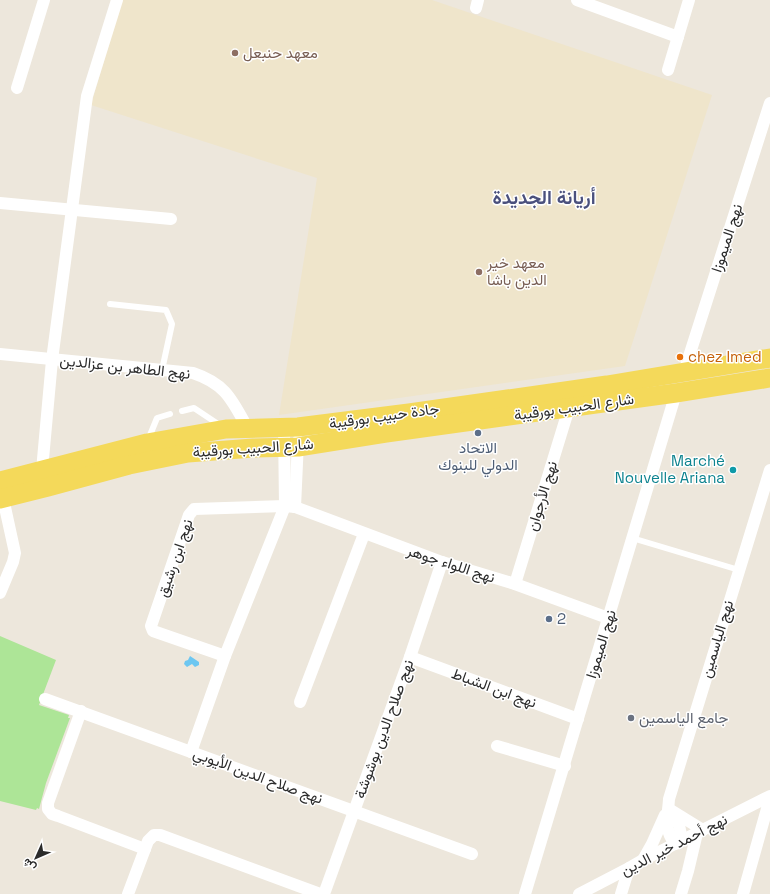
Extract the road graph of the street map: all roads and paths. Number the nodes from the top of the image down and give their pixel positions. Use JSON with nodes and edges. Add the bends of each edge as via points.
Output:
{"nodes":[{"id":1,"x":44,"y":0,"type":"edge"},
{"id":2,"x":117,"y":0,"type":"edge"},
{"id":3,"x":576,"y":0,"type":"edge"},
{"id":4,"x":689,"y":0,"type":"edge"},
{"id":5,"x":678,"y":37,"type":"junction"},
{"id":6,"x":668,"y":70,"type":"dead end"},
{"id":7,"x":17,"y":88,"type":"dead end"},
{"id":8,"x":769,"y":108,"type":"edge"},
{"id":9,"x":0,"y":203,"type":"edge"},
{"id":10,"x":72,"y":210,"type":"junction"},
{"id":11,"x":171,"y":220,"type":"dead end"},
{"id":12,"x":110,"y":304,"type":"dead end"},
{"id":13,"x":0,"y":354,"type":"edge"},
{"id":14,"x":770,"y":358,"type":"edge"},
{"id":15,"x":52,"y":360,"type":"junction"},
{"id":16,"x":162,"y":370,"type":"junction"},
{"id":17,"x":684,"y":372,"type":"junction"},
{"id":18,"x":770,"y":378,"type":"edge"},
{"id":19,"x":676,"y":393,"type":"junction"},
{"id":20,"x":569,"y":408,"type":"junction"},
{"id":21,"x":182,"y":411,"type":"dead end"},
{"id":22,"x":170,"y":414,"type":"dead end"},
{"id":23,"x":291,"y":427,"type":"junction"},
{"id":24,"x":226,"y":429,"type":"junction"},
{"id":25,"x":248,"y":429,"type":"junction"},
{"id":26,"x":147,"y":443,"type":"junction"},
{"id":27,"x":292,"y":447,"type":"junction"},
{"id":28,"x":42,"y":470,"type":"junction"},
{"id":29,"x":770,"y":470,"type":"edge"},
{"id":30,"x":1,"y":493,"type":"edge"},
{"id":31,"x":290,"y":507,"type":"junction"},
{"id":32,"x":364,"y":534,"type":"junction"},
{"id":33,"x":632,"y":538,"type":"junction"},
{"id":34,"x":442,"y":562,"type":"junction"},
{"id":35,"x":739,"y":570,"type":"junction"},
{"id":36,"x":515,"y":584,"type":"junction"},
{"id":37,"x":0,"y":593,"type":"edge"},
{"id":38,"x":608,"y":618,"type":"junction"},
{"id":39,"x":225,"y":656,"type":"junction"},
{"id":40,"x":410,"y":658,"type":"junction"},
{"id":41,"x":45,"y":699,"type":"dead end"},
{"id":42,"x":300,"y":702,"type":"dead end"},
{"id":43,"x":81,"y":711,"type":"junction"},
{"id":44,"x":578,"y":719,"type":"junction"},
{"id":45,"x":497,"y":746,"type":"dead end"},
{"id":46,"x":191,"y":752,"type":"junction"},
{"id":47,"x":564,"y":766,"type":"junction"},
{"id":48,"x":770,"y":797,"type":"edge"},
{"id":49,"x":669,"y":809,"type":"junction"},
{"id":50,"x":354,"y":811,"type":"junction"},
{"id":51,"x":700,"y":831,"type":"junction"},
{"id":52,"x":679,"y":842,"type":"junction"},
{"id":53,"x":145,"y":849,"type":"junction"},
{"id":54,"x":472,"y":854,"type":"dead end"},
{"id":55,"x":643,"y":860,"type":"junction"},
{"id":56,"x":629,"y":868,"type":"junction"},
{"id":57,"x":128,"y":894,"type":"edge"},
{"id":58,"x":320,"y":894,"type":"edge"},
{"id":59,"x":324,"y":894,"type":"edge"},
{"id":60,"x":525,"y":894,"type":"edge"},
{"id":61,"x":579,"y":894,"type":"edge"},
{"id":62,"x":621,"y":894,"type":"edge"},
{"id":63,"x":681,"y":894,"type":"edge"},
{"id":64,"x":743,"y":894,"type":"edge"}],
"edges":[{"from":1,"to":7,"type":"street"},
{"from":2,"to":10,"type":"street","via":[[87,96]]},
{"from":3,"to":5,"type":"street"},
{"from":4,"to":5,"type":"street"},
{"from":5,"to":6,"type":"street"},
{"from":8,"to":17,"type":"street","name":"نهج الميموزا"},
{"from":9,"to":10,"type":"street"},
{"from":10,"to":11,"type":"street"},
{"from":10,"to":15,"type":"street"},
{"from":12,"to":16,"type":"lane","via":[[166,310],[172,324]]},
{"from":13,"to":15,"type":"street","name":"نهج الطاهر بن عزالدين"},
{"from":14,"to":17,"type":"main road","name":"جادة حبيب بورقيبة"},
{"from":15,"to":16,"type":"street","name":"نهج الطاهر بن عزالدين"},
{"from":15,"to":28,"type":"street"},
{"from":16,"to":25,"type":"street","name":"نهج الطاهر بن عزالدين","via":[[192,373],[214,382],[232,400]]},
{"from":17,"to":23,"type":"main road","name":"جادة حبيب بورقيبة","via":[[409,413]]},
{"from":18,"to":19,"type":"main road","name":"شارع الحبيب بورقيبة"},
{"from":19,"to":20,"type":"main road","name":"شارع الحبيب بورقيبة"},
{"from":19,"to":33,"type":"street","name":"نهج الميموزا"},
{"from":20,"to":27,"type":"main road","name":"شارع الحبيب بورقيبة"},
{"from":20,"to":36,"type":"street","name":"نهج الأرجوان"},
{"from":21,"to":24,"type":"lane","via":[[195,409]]},
{"from":22,"to":26,"type":"lane","via":[[156,419]]},
{"from":23,"to":25,"type":"main road","name":"جادة حبيب بورقيبة"},
{"from":23,"to":27,"type":"street"},
{"from":24,"to":25,"type":"main road","name":"جادة حبيب بورقيبة"},
{"from":24,"to":26,"type":"main road","name":"جادة حبيب بورقيبة"},
{"from":26,"to":28,"type":"main road","name":"جادة حبيب بورقيبة"},
{"from":27,"to":30,"type":"main road","name":"شارع الحبيب بورقيبة","via":[[225,449],[169,456],[48,487]]},
{"from":27,"to":31,"type":"street"},
{"from":28,"to":30,"type":"main road","name":"جادة حبيب بورقيبة"},
{"from":29,"to":35,"type":"street","name":"نهج الياسمين"},
{"from":30,"to":37,"type":"street","via":[[15,553]]},
{"from":31,"to":32,"type":"street","name":"نهج اللواء جوهر"},
{"from":31,"to":39,"type":"street"},
{"from":31,"to":39,"type":"street","name":"نهج ابن رشيق","via":[[194,509],[189,515],[151,626],[152,630]]},
{"from":32,"to":34,"type":"street","name":"نهج اللواء جوهر"},
{"from":32,"to":42,"type":"street"},
{"from":33,"to":35,"type":"lane"},
{"from":33,"to":38,"type":"street","name":"نهج الميموزا"},
{"from":34,"to":36,"type":"street","name":"نهج اللواء جوهر"},
{"from":34,"to":40,"type":"street","name":"نهج صلاح الدين بوشوشة"},
{"from":35,"to":49,"type":"street","name":"نهج الياسمين","via":[[670,794]]},
{"from":36,"to":38,"type":"street","name":"نهج اللواء جوهر"},
{"from":38,"to":44,"type":"street","name":"نهج الميموزا"},
{"from":39,"to":46,"type":"street"},
{"from":40,"to":44,"type":"street","name":"نهج ابن الشباط"},
{"from":40,"to":50,"type":"street","name":"نهج صلاح الدين بوشوشة"},
{"from":41,"to":43,"type":"street","name":"نهج صلاح الدين الأيوبي"},
{"from":43,"to":46,"type":"street","name":"نهج صلاح الدين الأيوبي"},
{"from":43,"to":53,"type":"street","via":[[48,809],[52,814]]},
{"from":44,"to":47,"type":"street","name":"نهج الميموزا"},
{"from":45,"to":47,"type":"street"},
{"from":46,"to":50,"type":"street","name":"نهج صلاح الدين الأيوبي"},
{"from":47,"to":60,"type":"street","name":"نهج الميموزا"},
{"from":48,"to":51,"type":"street","name":"نهج أحمد خير الدين"},
{"from":48,"to":64,"type":"street"},
{"from":49,"to":51,"type":"street"},
{"from":49,"to":52,"type":"street","via":[[679,826]]},
{"from":49,"to":55,"type":"street","name":"نهج الياسمين"},
{"from":50,"to":54,"type":"street","name":"نهج صلاح الدين الأيوبي"},
{"from":50,"to":59,"type":"street","name":"نهج صلاح الدين بوشوشة"},
{"from":51,"to":52,"type":"street","name":"نهج أحمد خير الدين"},
{"from":51,"to":63,"type":"street"},
{"from":52,"to":55,"type":"street","name":"نهج أحمد خير الدين"},
{"from":53,"to":57,"type":"street"},
{"from":53,"to":58,"type":"street","via":[[151,837],[160,835]]},
{"from":55,"to":56,"type":"street","name":"نهج أحمد خير الدين"},
{"from":56,"to":61,"type":"street","name":"نهج أحمد خير الدين"},
{"from":56,"to":62,"type":"street"}]}
